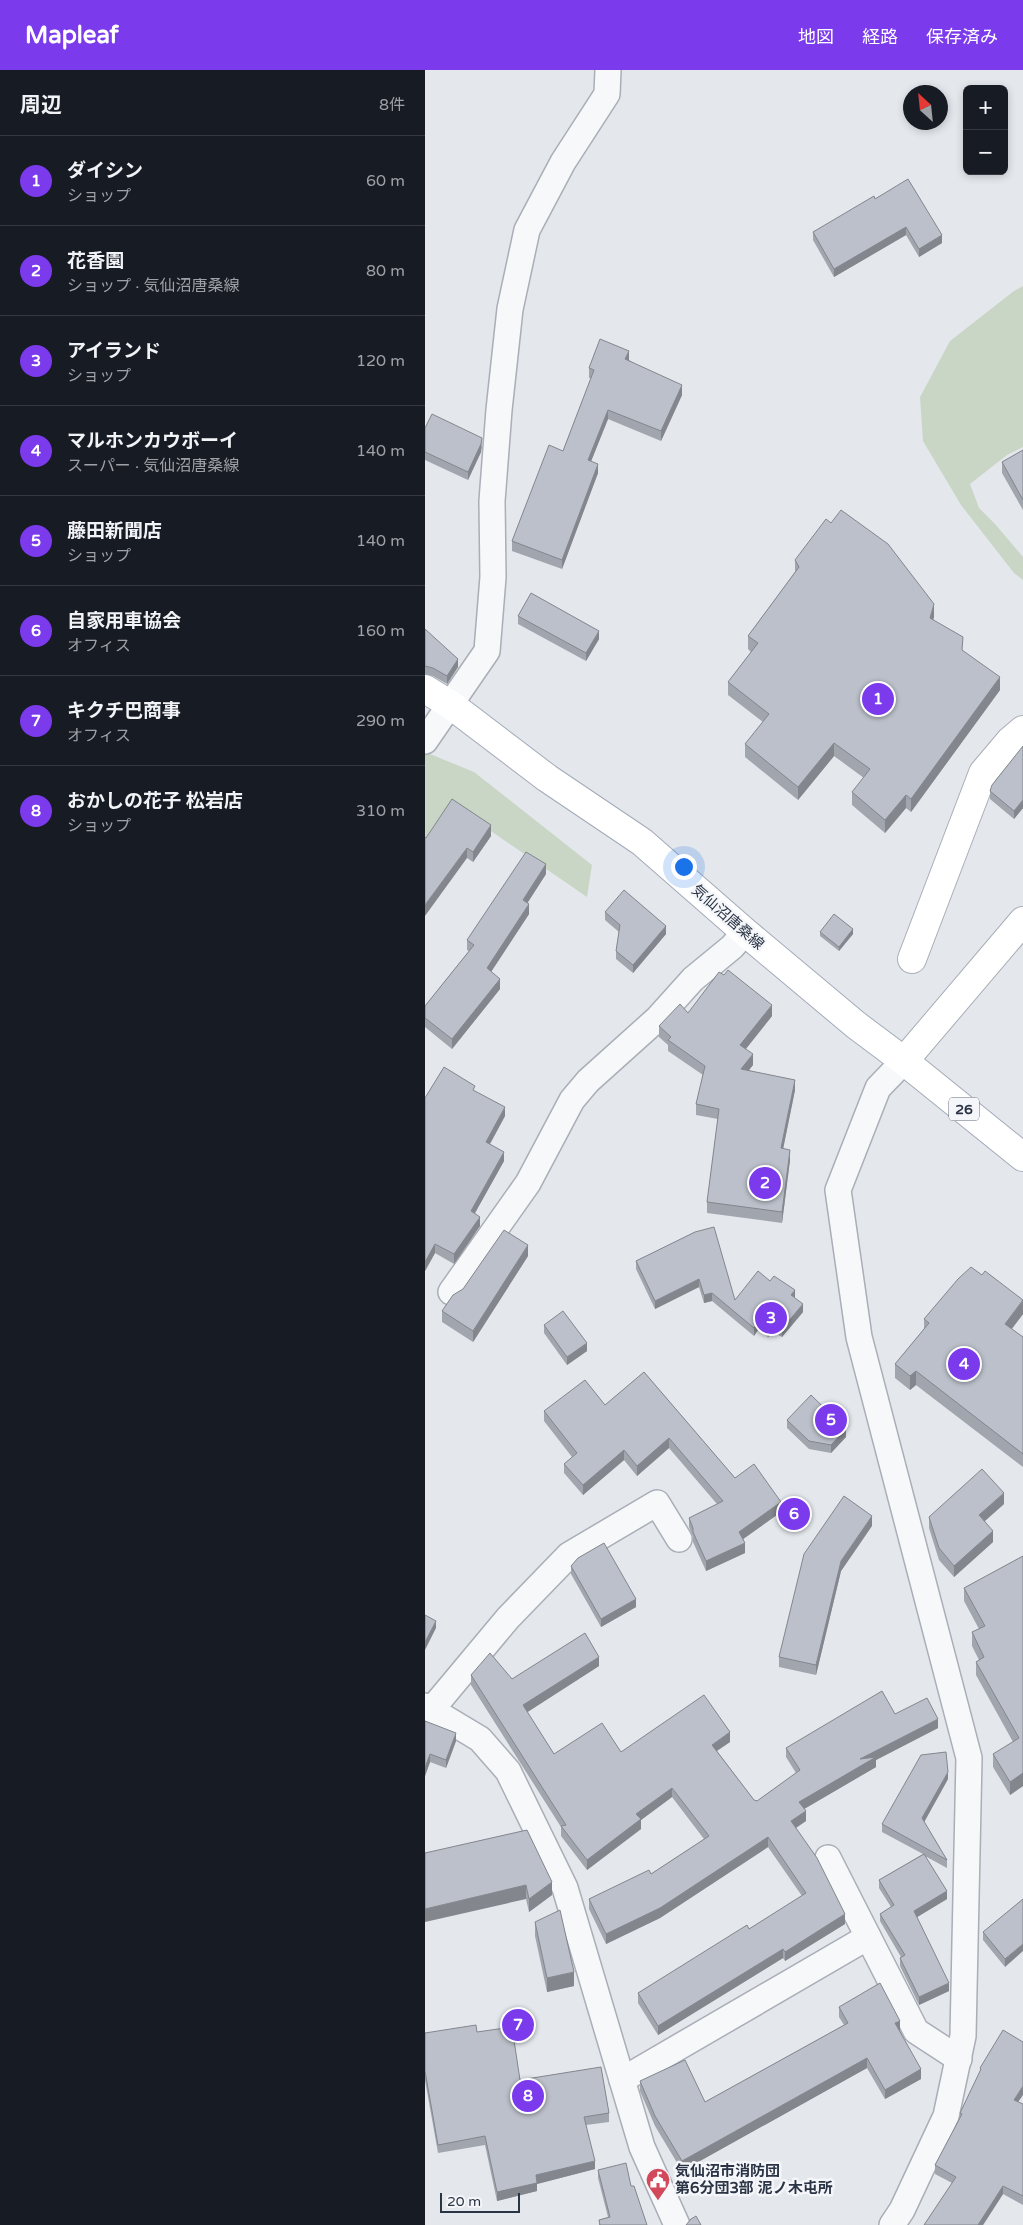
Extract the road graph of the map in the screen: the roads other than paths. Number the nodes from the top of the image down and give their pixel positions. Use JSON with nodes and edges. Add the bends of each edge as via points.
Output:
{"nodes":[{"id":1,"x":608,"y":70,"type":"edge"},
{"id":2,"x":425,"y":689,"type":"edge"},
{"id":3,"x":451,"y":705,"type":"junction"},
{"id":4,"x":1023,"y":730,"type":"edge"},
{"id":5,"x":425,"y":741,"type":"edge"},
{"id":6,"x":1023,"y":921,"type":"edge"},
{"id":7,"x":745,"y":932,"type":"junction"},
{"id":8,"x":912,"y":959,"type":"dead end"},
{"id":9,"x":904,"y":1061,"type":"junction"},
{"id":10,"x":1023,"y":1158,"type":"edge"},
{"id":11,"x":451,"y":1292,"type":"dead end"},
{"id":12,"x":679,"y":1539,"type":"dead end"},
{"id":13,"x":429,"y":1708,"type":"edge"},
{"id":14,"x":828,"y":1858,"type":"dead end"},
{"id":15,"x":868,"y":1937,"type":"junction"},
{"id":16,"x":959,"y":2059,"type":"junction"},
{"id":17,"x":622,"y":2080,"type":"junction"},
{"id":18,"x":677,"y":2225,"type":"edge"},
{"id":19,"x":892,"y":2225,"type":"edge"}],
"edges":[{"from":1,"to":3,"type":"street","via":[[607,94],[563,162],[527,230],[511,309],[499,410],[487,651]]},
{"from":2,"to":3,"type":"main road","name":"気仙沼唐桑線","number":"26"},
{"from":3,"to":5,"type":"street"},
{"from":3,"to":7,"type":"main road","name":"気仙沼唐桑線","number":"26","via":[[547,778],[642,842]]},
{"from":4,"to":8,"type":"main road","via":[[983,774]]},
{"from":6,"to":9,"type":"main road"},
{"from":7,"to":9,"type":"main road","name":"気仙沼唐桑線","number":"26"},
{"from":7,"to":11,"type":"street","via":[[657,1019],[588,1080],[572,1100],[528,1183]]},
{"from":9,"to":10,"type":"main road","name":"気仙沼唐桑線","number":"26"},
{"from":9,"to":16,"type":"street","via":[[879,1088],[838,1190],[859,1337],[969,1758],[963,2036]]},
{"from":12,"to":13,"type":"street","via":[[657,1503],[569,1555],[507,1618]]},
{"from":13,"to":17,"type":"street","via":[[480,1739],[508,1771],[565,1888]]},
{"from":14,"to":15,"type":"street"},
{"from":15,"to":16,"type":"street","via":[[916,2031]]},
{"from":15,"to":17,"type":"street"},
{"from":16,"to":19,"type":"street","via":[[946,2116]]},
{"from":17,"to":18,"type":"street","via":[[641,2147]]}]}
